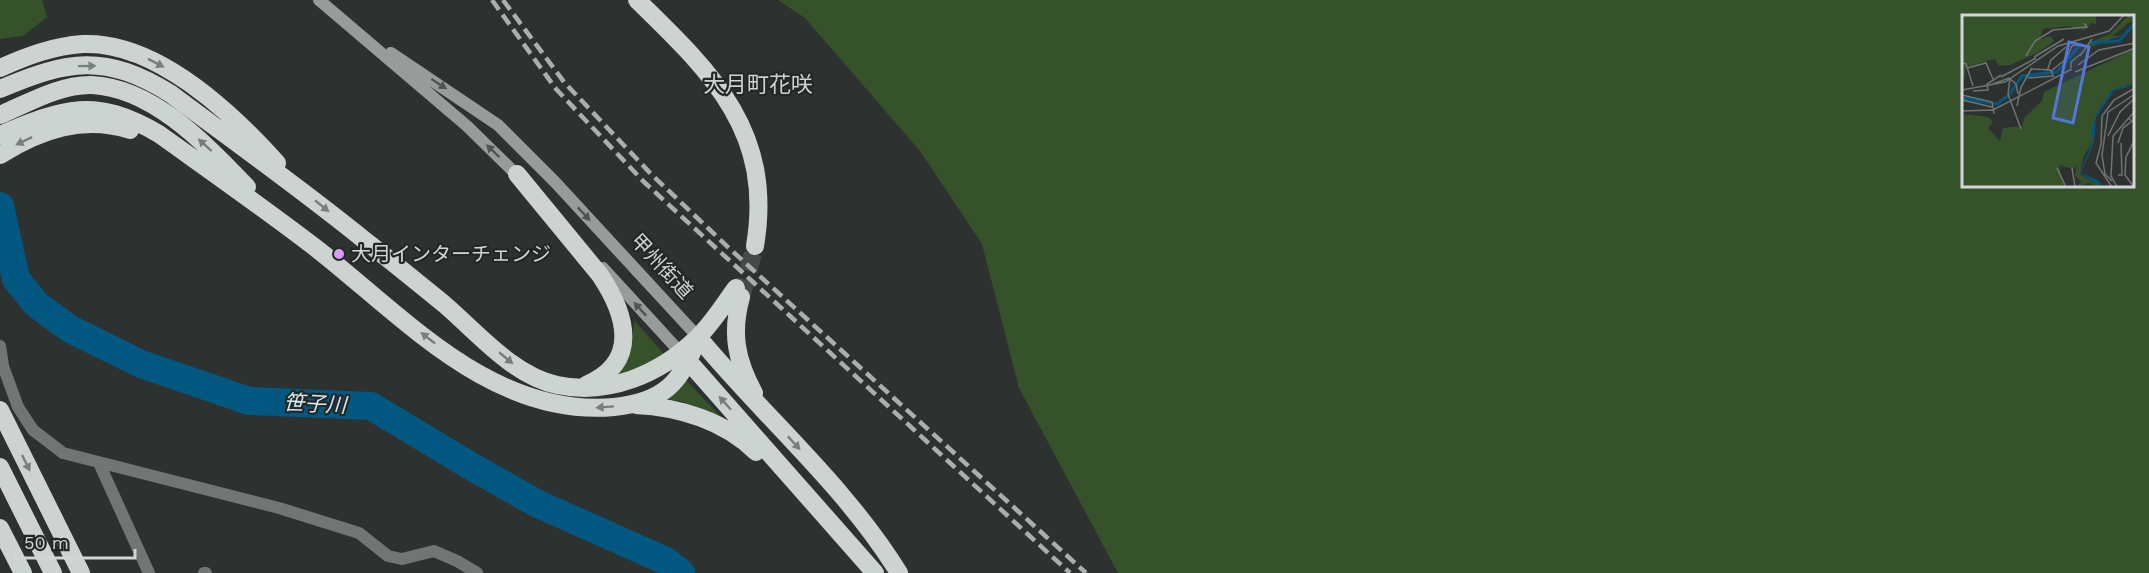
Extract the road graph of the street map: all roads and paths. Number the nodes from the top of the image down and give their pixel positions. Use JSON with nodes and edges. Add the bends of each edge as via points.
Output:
{"nodes":[{"id":1,"x":320,"y":0,"type":"edge"},
{"id":2,"x":637,"y":0,"type":"edge"},
{"id":3,"x":355,"y":29,"type":"junction"},
{"id":4,"x":0,"y":68,"type":"edge"},
{"id":5,"x":0,"y":89,"type":"edge"},
{"id":6,"x":0,"y":115,"type":"edge"},
{"id":7,"x":48,"y":124,"type":"junction"},
{"id":8,"x":0,"y":135,"type":"edge"},
{"id":9,"x":0,"y":155,"type":"edge"},
{"id":10,"x":517,"y":174,"type":"junction"},
{"id":11,"x":298,"y":187,"type":"junction"},
{"id":12,"x":275,"y":217,"type":"junction"},
{"id":13,"x":755,"y":246,"type":"tunnel mouth"},
{"id":14,"x":698,"y":337,"type":"junction"},
{"id":15,"x":0,"y":346,"type":"edge"},
{"id":16,"x":685,"y":357,"type":"junction"},
{"id":17,"x":579,"y":387,"type":"junction"},
{"id":18,"x":631,"y":405,"type":"junction"},
{"id":19,"x":0,"y":410,"type":"edge"},
{"id":20,"x":764,"y":411,"type":"junction"},
{"id":21,"x":99,"y":463,"type":"junction"},
{"id":22,"x":0,"y":466,"type":"edge"},
{"id":23,"x":830,"y":520,"type":"junction"},
{"id":24,"x":0,"y":528,"type":"edge"},
{"id":25,"x":23,"y":573,"type":"edge"},
{"id":26,"x":53,"y":573,"type":"edge"},
{"id":27,"x":81,"y":573,"type":"edge"},
{"id":28,"x":149,"y":573,"type":"edge"},
{"id":29,"x":477,"y":573,"type":"edge"},
{"id":30,"x":875,"y":573,"type":"edge"},
{"id":31,"x":898,"y":573,"type":"edge"}],
"edges":[{"from":1,"to":3,"type":"main road","name":"甲州街道"},
{"from":2,"to":13,"type":"highway","via":[[695,59],[737,117],[756,170],[759,212]]},
{"from":10,"to":3,"type":"main road","name":"甲州街道","one_way":true},
{"from":3,"to":14,"type":"main road","name":"甲州街道","one_way":true,"via":[[498,125]]},
{"from":4,"to":11,"type":"highway","one_way":true,"via":[[64,46],[86,44],[134,52],[180,77],[246,129]]},
{"from":5,"to":11,"type":"highway","one_way":true,"via":[[48,71],[85,65],[129,71],[171,94]]},
{"from":12,"to":6,"type":"highway","one_way":true,"via":[[196,136],[133,95],[91,85],[37,99]]},
{"from":7,"to":8,"type":"highway"},
{"from":7,"to":9,"type":"highway","one_way":true},
{"from":7,"to":12,"type":"highway","via":[[91,123],[133,131]]},
{"from":16,"to":10,"type":"main road","name":"甲州街道","one_way":true},
{"from":10,"to":17,"type":"highway","via":[[600,275],[622,315],[622,347],[617,361],[596,381]]},
{"from":11,"to":17,"type":"highway","one_way":true,"via":[[512,363],[556,385]]},
{"from":18,"to":12,"type":"highway","one_way":true,"via":[[599,408],[545,403],[485,378],[450,356]]},
{"from":14,"to":16,"type":"highway"},
{"from":14,"to":20,"type":"highway","name":"甲州街道"},
{"from":14,"to":20,"type":"highway","via":[[738,292],[737,353]]},
{"from":15,"to":21,"type":"street","via":[[18,407],[33,430],[63,453]]},
{"from":16,"to":17,"type":"highway","via":[[637,379],[602,387]]},
{"from":16,"to":18,"type":"highway","via":[[674,383],[660,394]]},
{"from":23,"to":16,"type":"highway","name":"甲州街道","one_way":true},
{"from":18,"to":23,"type":"highway","via":[[675,410],[729,431],[746,441]]},
{"from":19,"to":27,"type":"highway","one_way":true},
{"from":20,"to":31,"type":"highway","name":"甲州街道","one_way":true,"via":[[843,495]]},
{"from":21,"to":28,"type":"street"},
{"from":21,"to":29,"type":"street","via":[[279,508],[359,533],[388,556],[402,559],[434,551]]},
{"from":22,"to":26,"type":"highway"},
{"from":23,"to":30,"type":"highway","name":"甲州街道"},
{"from":24,"to":25,"type":"highway"}]}
